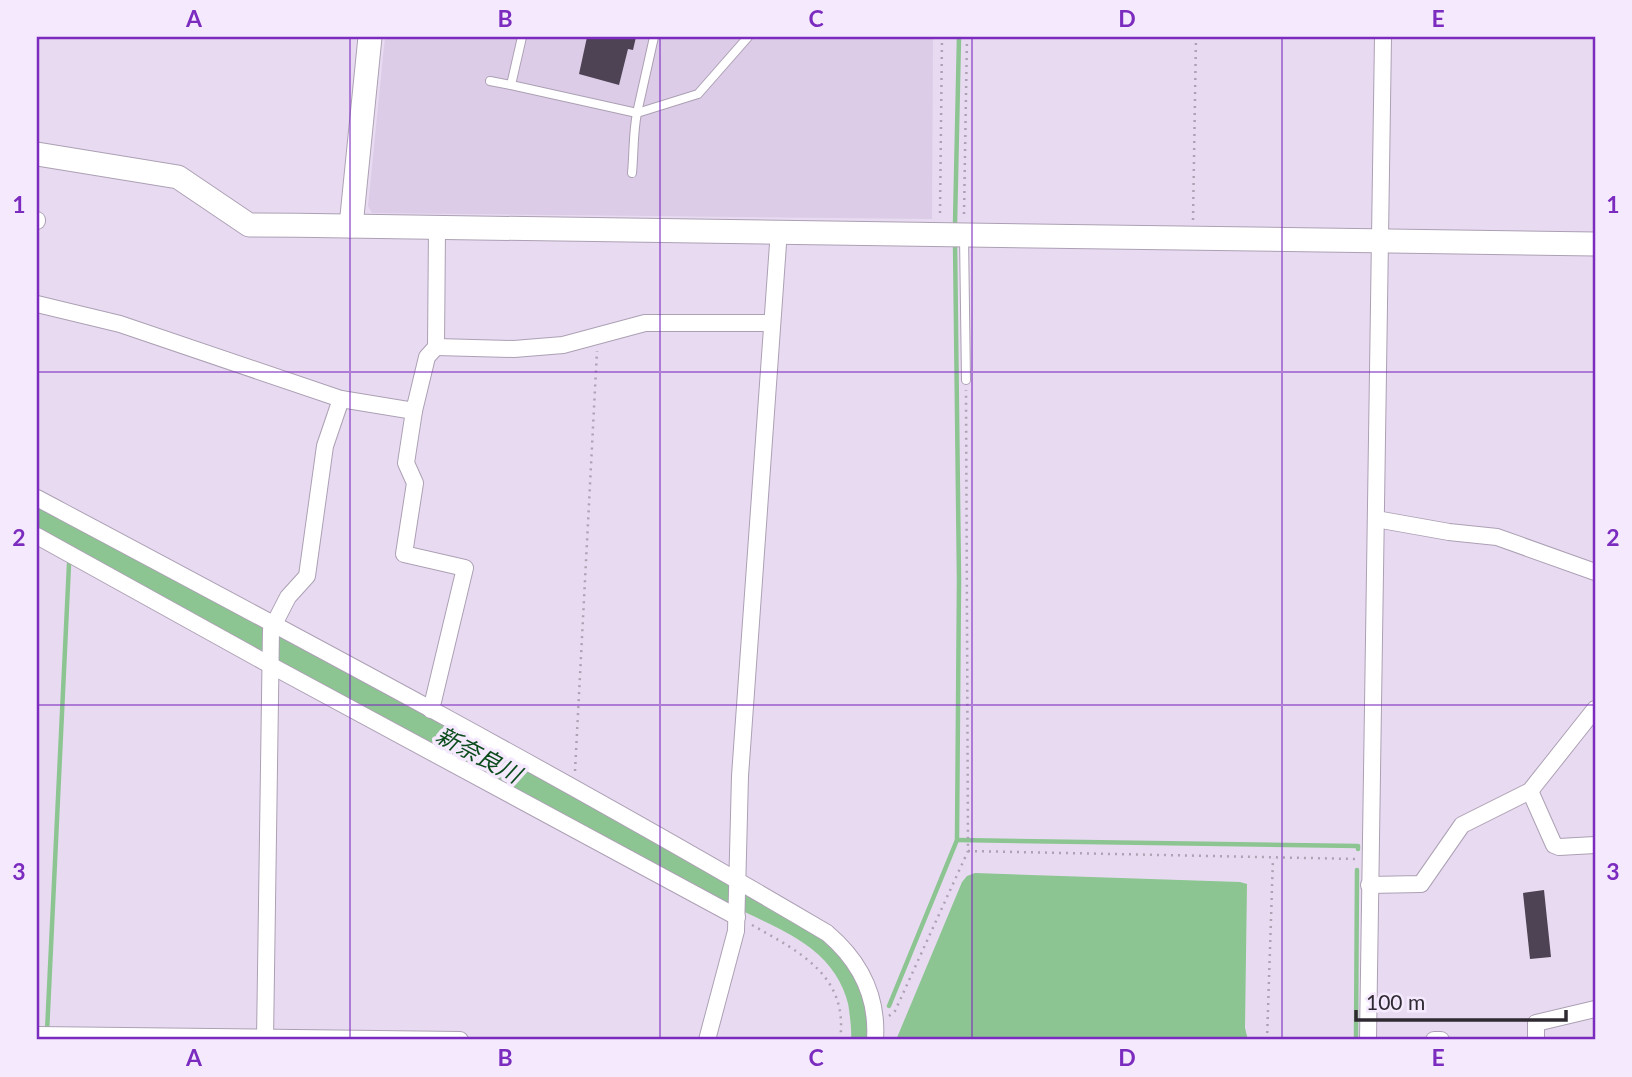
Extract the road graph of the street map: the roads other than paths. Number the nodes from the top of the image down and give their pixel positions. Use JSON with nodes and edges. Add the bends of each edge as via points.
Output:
{"nodes":[{"id":1,"x":370,"y":37,"type":"edge"},
{"id":2,"x":522,"y":37,"type":"edge"},
{"id":3,"x":654,"y":37,"type":"edge"},
{"id":4,"x":748,"y":37,"type":"edge"},
{"id":5,"x":1384,"y":37,"type":"edge"},
{"id":6,"x":490,"y":81,"type":"dead end"},
{"id":7,"x":511,"y":85,"type":"junction"},
{"id":8,"x":638,"y":113,"type":"junction"},
{"id":9,"x":37,"y":154,"type":"edge"},
{"id":10,"x":632,"y":173,"type":"dead end"},
{"id":11,"x":351,"y":226,"type":"junction"},
{"id":12,"x":436,"y":228,"type":"junction"},
{"id":13,"x":779,"y":230,"type":"junction"},
{"id":14,"x":964,"y":235,"type":"junction"},
{"id":15,"x":1381,"y":240,"type":"junction"},
{"id":16,"x":1595,"y":244,"type":"edge"},
{"id":17,"x":37,"y":304,"type":"edge"},
{"id":18,"x":772,"y":323,"type":"junction"},
{"id":19,"x":436,"y":347,"type":"junction"},
{"id":20,"x":966,"y":380,"type":"road end"},
{"id":21,"x":341,"y":399,"type":"junction"},
{"id":22,"x":414,"y":411,"type":"junction"},
{"id":23,"x":37,"y":498,"type":"edge"},
{"id":24,"x":1376,"y":519,"type":"junction"},
{"id":25,"x":37,"y":536,"type":"edge"},
{"id":26,"x":1595,"y":572,"type":"edge"},
{"id":27,"x":272,"y":627,"type":"junction"},
{"id":28,"x":270,"y":661,"type":"junction"},
{"id":29,"x":431,"y":709,"type":"junction"},
{"id":30,"x":1595,"y":709,"type":"edge"},
{"id":31,"x":1530,"y":790,"type":"junction"},
{"id":32,"x":1595,"y":845,"type":"edge"},
{"id":33,"x":737,"y":883,"type":"junction"},
{"id":34,"x":1369,"y":885,"type":"junction"},
{"id":35,"x":737,"y":913,"type":"junction"},
{"id":36,"x":1595,"y":1009,"type":"edge"},
{"id":37,"x":37,"y":1035,"type":"edge"},
{"id":38,"x":875,"y":1035,"type":"edge"},
{"id":39,"x":265,"y":1039,"type":"edge"},
{"id":40,"x":460,"y":1040,"type":"edge"},
{"id":41,"x":707,"y":1040,"type":"edge"},
{"id":42,"x":1368,"y":1040,"type":"edge"},
{"id":43,"x":1434,"y":1040,"type":"edge"},
{"id":44,"x":1441,"y":1040,"type":"edge"},
{"id":45,"x":1536,"y":1040,"type":"edge"}],
"edges":[{"from":1,"to":11,"type":"street"},
{"from":2,"to":7,"type":"lane"},
{"from":3,"to":8,"type":"lane"},
{"from":4,"to":8,"type":"lane","via":[[698,94]]},
{"from":5,"to":15,"type":"street"},
{"from":6,"to":7,"type":"lane"},
{"from":7,"to":8,"type":"lane"},
{"from":8,"to":10,"type":"lane"},
{"from":9,"to":11,"type":"street","via":[[178,177],[249,225]]},
{"from":11,"to":12,"type":"street"},
{"from":12,"to":13,"type":"street"},
{"from":12,"to":19,"type":"street"},
{"from":13,"to":14,"type":"street"},
{"from":13,"to":18,"type":"street"},
{"from":14,"to":15,"type":"street"},
{"from":14,"to":20,"type":"lane"},
{"from":15,"to":16,"type":"street"},
{"from":15,"to":24,"type":"street"},
{"from":17,"to":21,"type":"street","via":[[120,324]]},
{"from":18,"to":19,"type":"street","via":[[645,323],[563,345]]},
{"from":18,"to":33,"type":"street","via":[[740,776]]},
{"from":19,"to":22,"type":"street","via":[[427,357]]},
{"from":21,"to":22,"type":"street"},
{"from":21,"to":27,"type":"street","via":[[326,446],[307,576],[288,597]]},
{"from":22,"to":29,"type":"street","via":[[406,463],[415,483],[404,554],[465,568]]},
{"from":23,"to":27,"type":"street"},
{"from":24,"to":26,"type":"street","via":[[1497,537]]},
{"from":24,"to":34,"type":"street"},
{"from":25,"to":28,"type":"street"},
{"from":27,"to":28,"type":"street"},
{"from":27,"to":29,"type":"street"},
{"from":28,"to":35,"type":"street"},
{"from":28,"to":39,"type":"street"},
{"from":29,"to":33,"type":"street"},
{"from":30,"to":31,"type":"street"},
{"from":31,"to":32,"type":"street","via":[[1554,845]]},
{"from":31,"to":34,"type":"street","via":[[1462,825],[1421,884]]},
{"from":33,"to":35,"type":"street"},
{"from":33,"to":38,"type":"street","via":[[827,933],[845,948],[869,988]]},
{"from":34,"to":42,"type":"street"},
{"from":35,"to":41,"type":"street"},
{"from":36,"to":45,"type":"street","via":[[1536,1023]]},
{"from":37,"to":39,"type":"street"},
{"from":39,"to":40,"type":"street"},
{"from":43,"to":44,"type":"street"}]}
